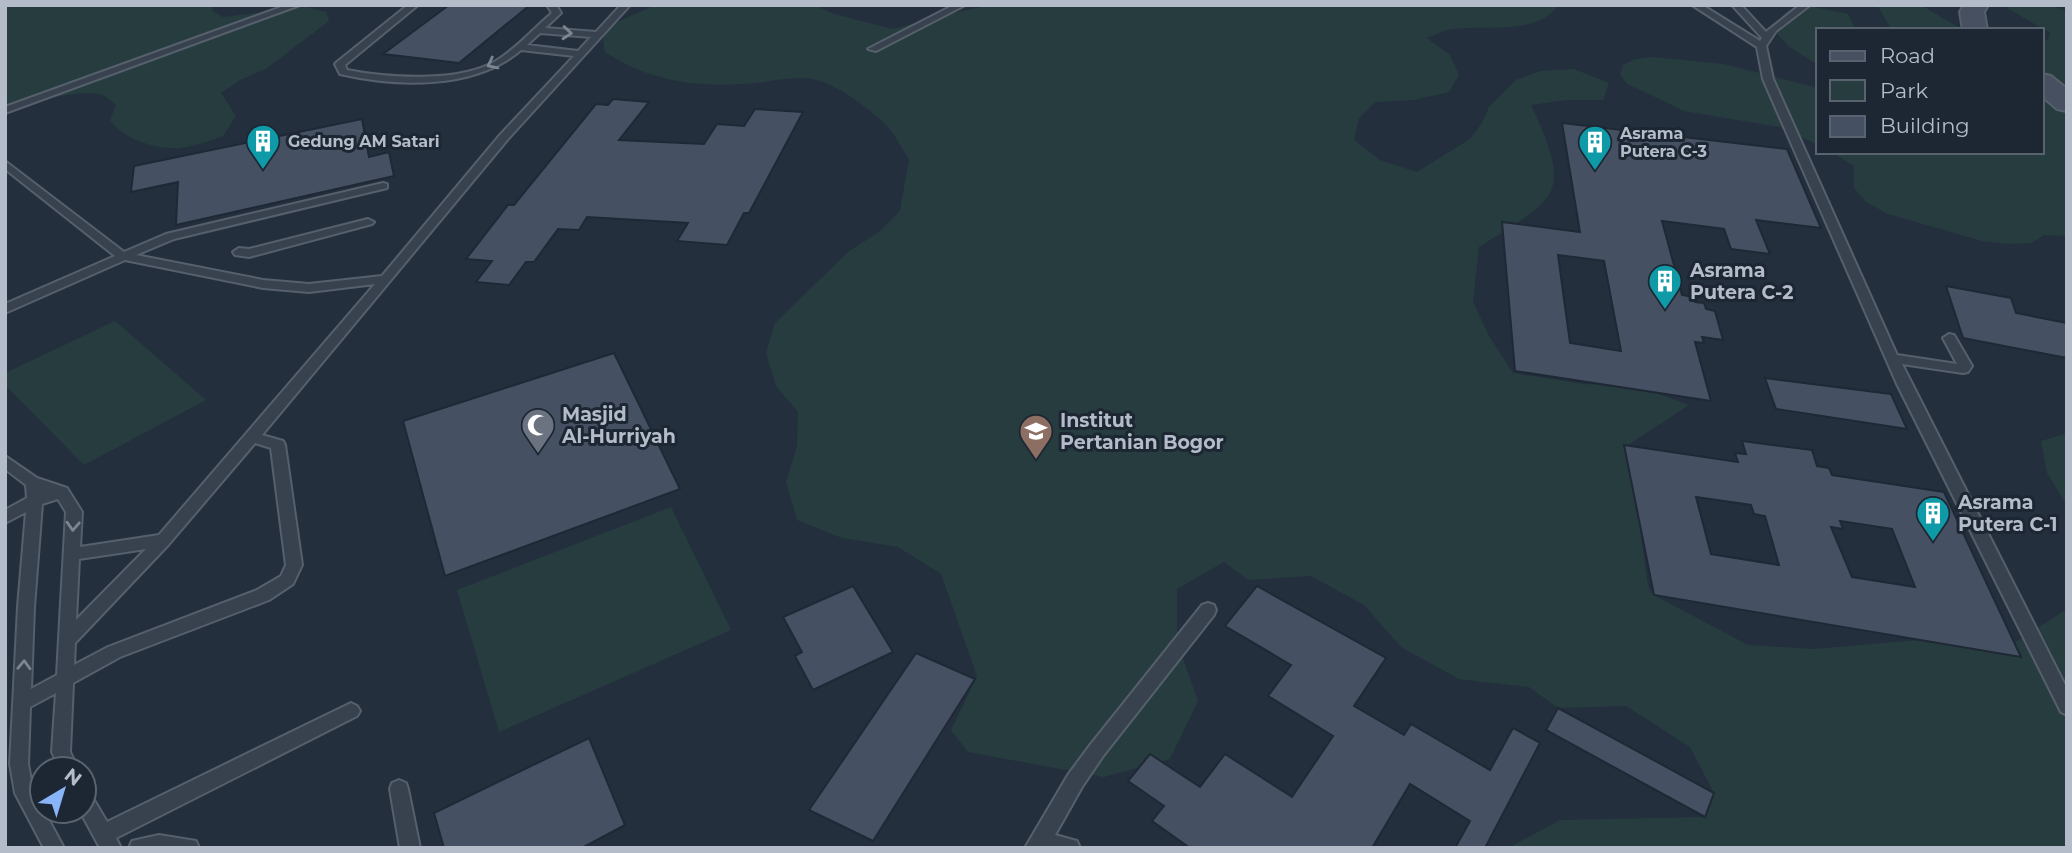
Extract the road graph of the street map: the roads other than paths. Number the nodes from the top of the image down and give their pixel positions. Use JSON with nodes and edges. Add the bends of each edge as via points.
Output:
{"nodes":[{"id":1,"x":296,"y":5,"type":"edge"},
{"id":2,"x":414,"y":5,"type":"edge"},
{"id":3,"x":551,"y":5,"type":"edge"},
{"id":4,"x":626,"y":5,"type":"edge"},
{"id":5,"x":961,"y":5,"type":"edge"},
{"id":6,"x":1696,"y":5,"type":"edge"},
{"id":7,"x":1736,"y":5,"type":"edge"},
{"id":8,"x":1806,"y":5,"type":"edge"},
{"id":9,"x":1976,"y":5,"type":"edge"},
{"id":10,"x":1975,"y":28,"type":"edge"},
{"id":11,"x":537,"y":30,"type":"junction"},
{"id":12,"x":598,"y":35,"type":"junction"},
{"id":13,"x":1764,"y":42,"type":"junction"},
{"id":14,"x":517,"y":47,"type":"junction"},
{"id":15,"x":873,"y":49,"type":"dead end"},
{"id":16,"x":580,"y":54,"type":"junction"},
{"id":17,"x":2044,"y":84,"type":"edge"},
{"id":18,"x":2067,"y":103,"type":"edge"},
{"id":19,"x":5,"y":110,"type":"edge"},
{"id":20,"x":5,"y":164,"type":"edge"},
{"id":21,"x":383,"y":186,"type":"dead end"},
{"id":22,"x":368,"y":222,"type":"dead end"},
{"id":23,"x":239,"y":252,"type":"dead end"},
{"id":24,"x":122,"y":256,"type":"junction"},
{"id":25,"x":386,"y":279,"type":"junction"},
{"id":26,"x":5,"y":309,"type":"edge"},
{"id":27,"x":1949,"y":338,"type":"dead end"},
{"id":28,"x":1892,"y":358,"type":"junction"},
{"id":29,"x":253,"y":437,"type":"junction"},
{"id":30,"x":5,"y":460,"type":"edge"},
{"id":31,"x":33,"y":483,"type":"junction"},
{"id":32,"x":62,"y":492,"type":"junction"},
{"id":33,"x":35,"y":502,"type":"junction"},
{"id":34,"x":5,"y":517,"type":"edge"},
{"id":35,"x":164,"y":540,"type":"junction"},
{"id":36,"x":72,"y":554,"type":"junction"},
{"id":37,"x":1208,"y":610,"type":"dead end"},
{"id":38,"x":67,"y":640,"type":"junction"},
{"id":39,"x":67,"y":678,"type":"junction"},
{"id":40,"x":23,"y":702,"type":"junction"},
{"id":41,"x":2067,"y":706,"type":"edge"},
{"id":42,"x":351,"y":711,"type":"dead end"},
{"id":43,"x":62,"y":755,"type":"edge"},
{"id":44,"x":12,"y":769,"type":"edge"},
{"id":45,"x":399,"y":789,"type":"dead end"},
{"id":46,"x":98,"y":825,"type":"edge"},
{"id":47,"x":107,"y":841,"type":"edge"},
{"id":48,"x":1038,"y":844,"type":"edge"},
{"id":49,"x":54,"y":848,"type":"edge"},
{"id":50,"x":139,"y":848,"type":"edge"},
{"id":51,"x":189,"y":848,"type":"edge"},
{"id":52,"x":410,"y":848,"type":"edge"},
{"id":53,"x":1070,"y":848,"type":"edge"}],
"edges":[{"from":1,"to":19,"type":"lane"},
{"from":14,"to":2,"type":"lane","one_way":true,"via":[[498,64],[445,77],[361,77],[343,72],[340,64]]},
{"from":3,"to":11,"type":"lane","via":[[557,13]]},
{"from":4,"to":12,"type":"lane"},
{"from":5,"to":15,"type":"lane"},
{"from":6,"to":13,"type":"lane"},
{"from":7,"to":13,"type":"lane"},
{"from":8,"to":13,"type":"lane","via":[[1773,29]]},
{"from":9,"to":10,"type":"street","via":[[1972,12]]},
{"from":11,"to":12,"type":"lane","one_way":true},
{"from":11,"to":14,"type":"lane"},
{"from":12,"to":16,"type":"lane"},
{"from":13,"to":28,"type":"lane","via":[[1768,79]]},
{"from":14,"to":16,"type":"lane"},
{"from":16,"to":25,"type":"lane"},
{"from":17,"to":18,"type":"street"},
{"from":20,"to":24,"type":"lane"},
{"from":21,"to":24,"type":"lane","via":[[186,231]]},
{"from":22,"to":23,"type":"lane"},
{"from":24,"to":25,"type":"lane","via":[[274,285],[309,288]]},
{"from":24,"to":26,"type":"lane"},
{"from":25,"to":29,"type":"lane"},
{"from":27,"to":28,"type":"lane","via":[[1963,369]]},
{"from":28,"to":41,"type":"lane"},
{"from":29,"to":35,"type":"lane"},
{"from":29,"to":39,"type":"lane","via":[[278,445],[294,565],[287,580],[264,595],[114,652]]},
{"from":30,"to":31,"type":"lane"},
{"from":31,"to":32,"type":"lane"},
{"from":31,"to":33,"type":"lane"},
{"from":32,"to":33,"type":"lane"},
{"from":32,"to":36,"type":"lane","one_way":true,"via":[[74,512]]},
{"from":33,"to":34,"type":"lane"},
{"from":40,"to":33,"type":"lane","one_way":true},
{"from":35,"to":36,"type":"lane"},
{"from":35,"to":38,"type":"lane"},
{"from":36,"to":38,"type":"lane"},
{"from":37,"to":48,"type":"lane","via":[[1097,750]]},
{"from":38,"to":39,"type":"lane"},
{"from":39,"to":40,"type":"lane"},
{"from":39,"to":43,"type":"lane"},
{"from":40,"to":44,"type":"lane"},
{"from":42,"to":47,"type":"lane"},
{"from":44,"to":49,"type":"lane"},
{"from":45,"to":52,"type":"lane"},
{"from":46,"to":47,"type":"lane"},
{"from":48,"to":53,"type":"lane"},
{"from":50,"to":51,"type":"lane","via":[[159,844]]}]}
